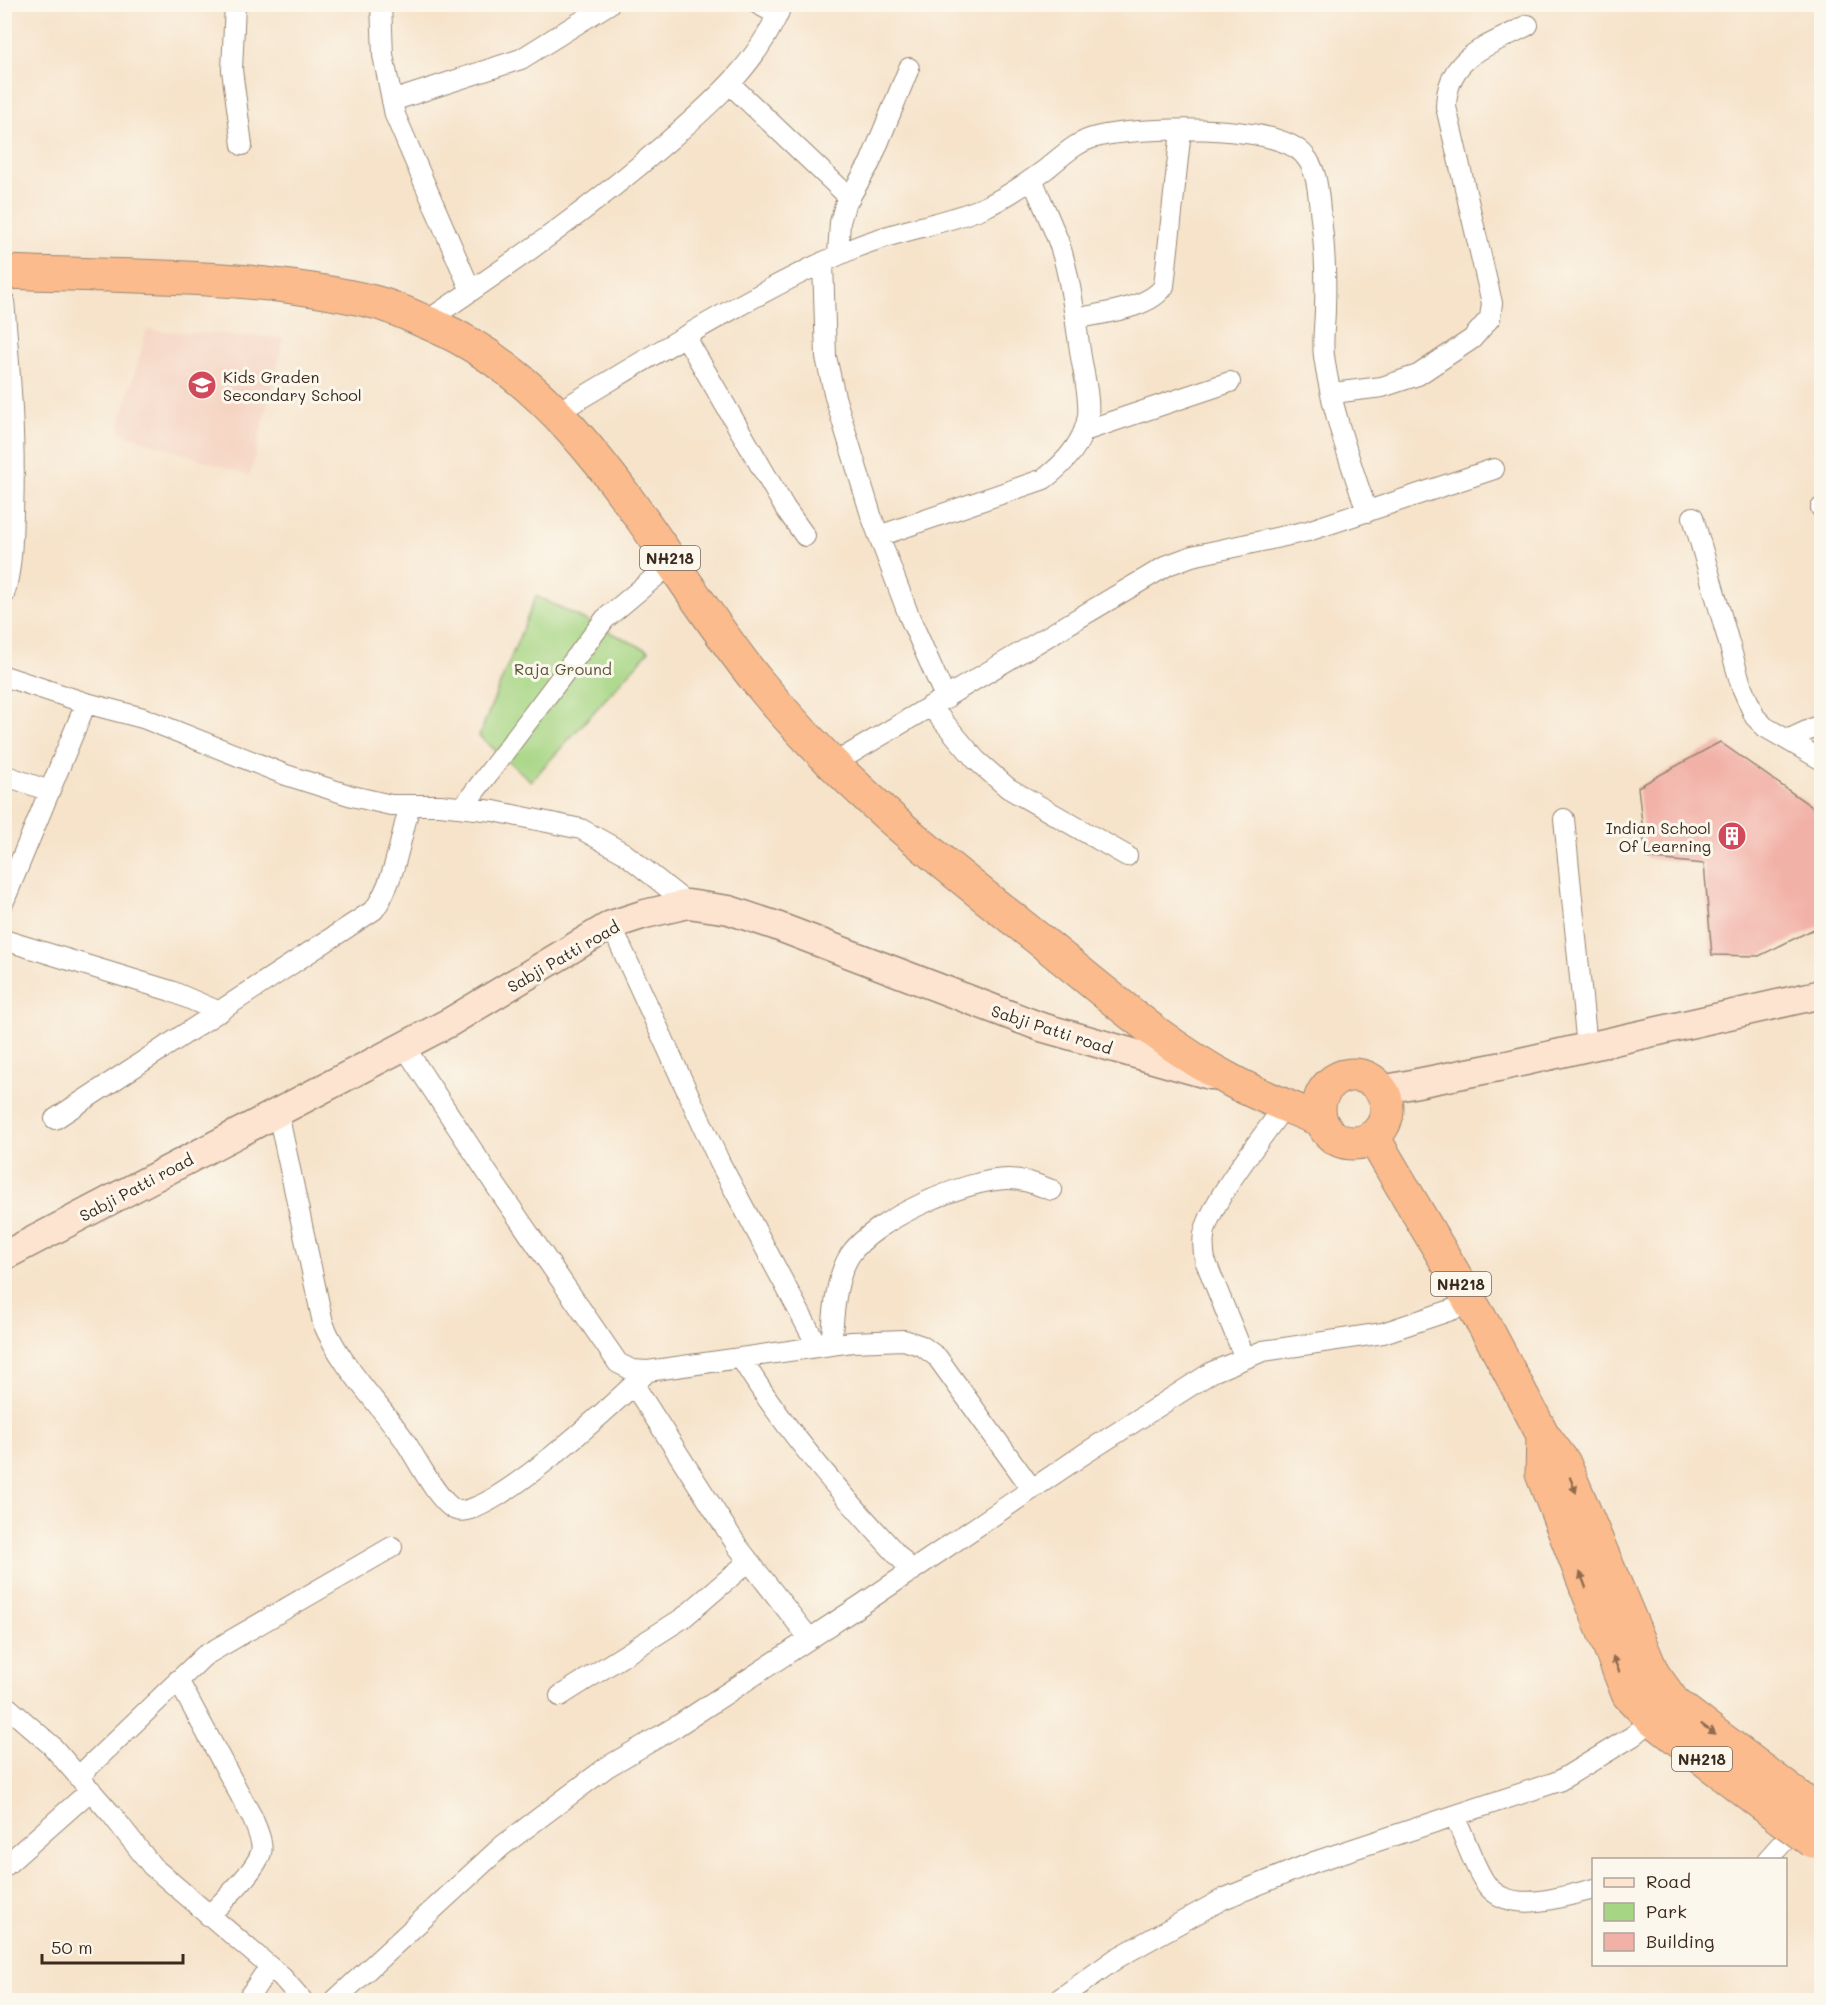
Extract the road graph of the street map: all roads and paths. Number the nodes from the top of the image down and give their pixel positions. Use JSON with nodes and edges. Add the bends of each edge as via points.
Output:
{"nodes":[{"id":1,"x":235,"y":4,"type":"edge"},
{"id":2,"x":381,"y":4,"type":"edge"},
{"id":3,"x":609,"y":4,"type":"edge"},
{"id":4,"x":758,"y":4,"type":"edge"},
{"id":5,"x":780,"y":10,"type":"edge"},
{"id":6,"x":1528,"y":25,"type":"dead end"},
{"id":7,"x":909,"y":68,"type":"dead end"},
{"id":8,"x":730,"y":84,"type":"junction"},
{"id":9,"x":392,"y":101,"type":"junction"},
{"id":10,"x":1181,"y":130,"type":"junction"},
{"id":11,"x":242,"y":144,"type":"dead end"},
{"id":12,"x":1032,"y":179,"type":"junction"},
{"id":13,"x":850,"y":198,"type":"junction"},
{"id":14,"x":831,"y":259,"type":"junction"},
{"id":15,"x":4,"y":272,"type":"edge"},
{"id":16,"x":471,"y":291,"type":"junction"},
{"id":17,"x":4,"y":301,"type":"edge"},
{"id":18,"x":1075,"y":319,"type":"junction"},
{"id":19,"x":425,"y":322,"type":"junction"},
{"id":20,"x":684,"y":336,"type":"junction"},
{"id":21,"x":1230,"y":382,"type":"dead end"},
{"id":22,"x":1333,"y":393,"type":"junction"},
{"id":23,"x":556,"y":413,"type":"junction"},
{"id":24,"x":1083,"y":431,"type":"junction"},
{"id":25,"x":1494,"y":469,"type":"dead end"},
{"id":26,"x":1367,"y":512,"type":"junction"},
{"id":27,"x":1693,"y":517,"type":"dead end"},
{"id":28,"x":805,"y":536,"type":"dead end"},
{"id":29,"x":879,"y":536,"type":"junction"},
{"id":30,"x":673,"y":562,"type":"junction"},
{"id":31,"x":4,"y":595,"type":"edge"},
{"id":32,"x":4,"y":675,"type":"edge"},
{"id":33,"x":86,"y":703,"type":"junction"},
{"id":34,"x":939,"y":703,"type":"junction"},
{"id":35,"x":1821,"y":724,"type":"edge"},
{"id":36,"x":1787,"y":740,"type":"junction"},
{"id":37,"x":1821,"y":760,"type":"edge"},
{"id":38,"x":833,"y":764,"type":"junction"},
{"id":39,"x":4,"y":775,"type":"edge"},
{"id":40,"x":49,"y":791,"type":"junction"},
{"id":41,"x":410,"y":805,"type":"junction"},
{"id":42,"x":463,"y":807,"type":"junction"},
{"id":43,"x":1564,"y":819,"type":"dead end"},
{"id":44,"x":1127,"y":856,"type":"dead end"},
{"id":45,"x":4,"y":902,"type":"edge"},
{"id":46,"x":688,"y":904,"type":"junction"},
{"id":47,"x":611,"y":926,"type":"junction"},
{"id":48,"x":4,"y":940,"type":"edge"},
{"id":49,"x":1821,"y":994,"type":"edge"},
{"id":50,"x":220,"y":1012,"type":"junction"},
{"id":51,"x":404,"y":1047,"type":"junction"},
{"id":52,"x":1587,"y":1047,"type":"junction"},
{"id":53,"x":1229,"y":1080,"type":"junction"},
{"id":54,"x":1382,"y":1090,"type":"junction"},
{"id":55,"x":1285,"y":1105,"type":"junction"},
{"id":56,"x":278,"y":1113,"type":"junction"},
{"id":57,"x":55,"y":1119,"type":"dead end"},
{"id":58,"x":1320,"y":1120,"type":"junction"},
{"id":59,"x":1373,"y":1137,"type":"junction"},
{"id":60,"x":1052,"y":1190,"type":"dead end"},
{"id":61,"x":4,"y":1256,"type":"edge"},
{"id":62,"x":1472,"y":1303,"type":"junction"},
{"id":63,"x":825,"y":1346,"type":"junction"},
{"id":64,"x":1244,"y":1356,"type":"junction"},
{"id":65,"x":741,"y":1358,"type":"junction"},
{"id":66,"x":641,"y":1378,"type":"junction"},
{"id":67,"x":1032,"y":1489,"type":"junction"},
{"id":68,"x":392,"y":1547,"type":"dead end"},
{"id":69,"x":749,"y":1561,"type":"junction"},
{"id":70,"x":912,"y":1571,"type":"junction"},
{"id":71,"x":809,"y":1638,"type":"junction"},
{"id":72,"x":178,"y":1680,"type":"junction"},
{"id":73,"x":560,"y":1696,"type":"dead end"},
{"id":74,"x":4,"y":1704,"type":"edge"},
{"id":75,"x":1663,"y":1711,"type":"junction"},
{"id":76,"x":85,"y":1783,"type":"junction"},
{"id":77,"x":1455,"y":1817,"type":"junction"},
{"id":78,"x":1809,"y":1820,"type":"edge"},
{"id":79,"x":1769,"y":1858,"type":"edge"},
{"id":80,"x":4,"y":1867,"type":"edge"},
{"id":81,"x":1592,"y":1889,"type":"edge"},
{"id":82,"x":209,"y":1916,"type":"junction"},
{"id":83,"x":269,"y":1967,"type":"junction"},
{"id":84,"x":247,"y":2001,"type":"edge"},
{"id":85,"x":302,"y":2001,"type":"edge"},
{"id":86,"x":335,"y":2001,"type":"edge"},
{"id":87,"x":1058,"y":2001,"type":"edge"}],
"edges":[{"from":1,"to":11,"type":"street","via":[[232,69]]},
{"from":2,"to":9,"type":"street","via":[[383,55]]},
{"from":3,"to":9,"type":"street","via":[[521,59]]},
{"from":4,"to":5,"type":"street"},
{"from":5,"to":8,"type":"street","via":[[768,34]]},
{"from":6,"to":22,"type":"street","via":[[1460,63],[1446,90],[1446,107],[1492,303],[1490,318],[1472,339],[1418,375],[1382,387]]},
{"from":7,"to":13,"type":"street","via":[[870,163]]},
{"from":8,"to":13,"type":"street"},
{"from":8,"to":16,"type":"street","via":[[555,234]]},
{"from":9,"to":16,"type":"street","via":[[404,140]]},
{"from":10,"to":12,"type":"street","via":[[1094,137],[1078,144]]},
{"from":10,"to":18,"type":"street","via":[[1164,286],[1158,296],[1144,302]]},
{"from":10,"to":22,"type":"street","via":[[1229,130],[1263,136],[1295,148],[1312,166],[1326,279],[1324,354]]},
{"from":12,"to":14,"type":"street","via":[[984,207],[858,246]]},
{"from":12,"to":18,"type":"street","via":[[1059,244]]},
{"from":13,"to":14,"type":"street"},
{"from":14,"to":20,"type":"street"},
{"from":14,"to":29,"type":"street","via":[[826,357]]},
{"from":15,"to":19,"type":"highway","number":"NH218","via":[[227,281],[313,291],[377,303]]},
{"from":16,"to":19,"type":"street"},
{"from":17,"to":31,"type":"street","via":[[15,483],[11,570]]},
{"from":18,"to":24,"type":"street","via":[[1088,415]]},
{"from":19,"to":23,"type":"highway","number":"NH218","via":[[500,363]]},
{"from":20,"to":23,"type":"street"},
{"from":20,"to":28,"type":"street"},
{"from":21,"to":24,"type":"street"},
{"from":22,"to":26,"type":"street"},
{"from":23,"to":30,"type":"highway","number":"NH218"},
{"from":24,"to":29,"type":"street","via":[[1076,446],[1044,479]]},
{"from":25,"to":26,"type":"street"},
{"from":26,"to":34,"type":"street","via":[[1308,531],[1192,556],[1168,565]]},
{"from":27,"to":36,"type":"street","via":[[1740,685],[1755,717]]},
{"from":29,"to":34,"type":"street"},
{"from":30,"to":38,"type":"highway","number":"NH218","via":[[758,682]]},
{"from":30,"to":42,"type":"street","via":[[604,619]]},
{"from":32,"to":33,"type":"street"},
{"from":33,"to":40,"type":"street"},
{"from":33,"to":41,"type":"street","via":[[143,718],[319,787],[391,805]]},
{"from":34,"to":38,"type":"street"},
{"from":34,"to":44,"type":"street","via":[[976,760],[1008,788]]},
{"from":35,"to":36,"type":"street"},
{"from":36,"to":37,"type":"street"},
{"from":38,"to":53,"type":"highway","number":"NH218","via":[[959,876],[1146,1024]]},
{"from":39,"to":40,"type":"street"},
{"from":40,"to":45,"type":"street"},
{"from":41,"to":42,"type":"street"},
{"from":41,"to":50,"type":"street","via":[[388,881],[374,910]]},
{"from":42,"to":46,"type":"street","via":[[581,829],[624,854]]},
{"from":43,"to":52,"type":"street"},
{"from":46,"to":47,"type":"main road","name":"Sabji Patti road"},
{"from":46,"to":53,"type":"main road","name":"Sabji Patti road","via":[[729,910],[774,925],[1041,1027]]},
{"from":47,"to":51,"type":"main road","name":"Sabji Patti road"},
{"from":47,"to":63,"type":"street","via":[[720,1163]]},
{"from":48,"to":50,"type":"street","via":[[171,991]]},
{"from":49,"to":52,"type":"main road"},
{"from":50,"to":57,"type":"street"},
{"from":51,"to":56,"type":"main road","name":"Sabji Patti road"},
{"from":51,"to":66,"type":"street","via":[[607,1350]]},
{"from":52,"to":54,"type":"main road"},
{"from":53,"to":55,"type":"highway","number":"NH218"},
{"from":54,"to":58,"type":"highway","via":[[1363,1076],[1350,1074],[1338,1078],[1322,1095]]},
{"from":54,"to":59,"type":"highway","via":[[1387,1115],[1383,1128]]},
{"from":55,"to":58,"type":"highway","number":"NH218"},
{"from":55,"to":64,"type":"street","via":[[1215,1209],[1202,1245]]},
{"from":56,"to":61,"type":"main road","name":"Sabji Patti road"},
{"from":56,"to":66,"type":"street","via":[[322,1323],[332,1344],[403,1438],[444,1501],[456,1510],[467,1512],[489,1502],[591,1425]]},
{"from":58,"to":59,"type":"highway","number":"NH218","via":[[1342,1142],[1353,1144]]},
{"from":59,"to":62,"type":"highway","number":"NH218"},
{"from":60,"to":63,"type":"street","via":[[1025,1181],[992,1180],[921,1203],[861,1242],[843,1270]]},
{"from":62,"to":64,"type":"street","via":[[1383,1333]]},
{"from":62,"to":75,"type":"highway","number":"NH218","via":[[1543,1435],[1564,1463],[1616,1626],[1640,1684]]},
{"from":63,"to":65,"type":"street"},
{"from":63,"to":67,"type":"street","via":[[904,1340],[922,1346],[937,1357]]},
{"from":64,"to":67,"type":"street","via":[[1212,1372]]},
{"from":65,"to":66,"type":"street"},
{"from":65,"to":70,"type":"street","via":[[790,1432]]},
{"from":66,"to":69,"type":"street"},
{"from":67,"to":70,"type":"street"},
{"from":68,"to":72,"type":"street","via":[[227,1641]]},
{"from":69,"to":71,"type":"street"},
{"from":69,"to":73,"type":"street","via":[[683,1618]]},
{"from":70,"to":71,"type":"street"},
{"from":71,"to":86,"type":"street","via":[[677,1726],[607,1767],[502,1846]]},
{"from":72,"to":76,"type":"street"},
{"from":72,"to":82,"type":"street","via":[[252,1817],[260,1841],[261,1852],[251,1868]]},
{"from":74,"to":76,"type":"street","via":[[51,1745]]},
{"from":75,"to":77,"type":"street","via":[[1633,1736],[1559,1781]]},
{"from":75,"to":78,"type":"highway","number":"NH218"},
{"from":76,"to":80,"type":"street"},
{"from":76,"to":82,"type":"street","via":[[152,1866]]},
{"from":77,"to":81,"type":"street","via":[[1485,1882],[1504,1899],[1534,1901]]},
{"from":77,"to":87,"type":"street","via":[[1314,1862],[1223,1899],[1118,1958]]},
{"from":78,"to":79,"type":"street"},
{"from":82,"to":83,"type":"street"},
{"from":83,"to":84,"type":"street"},
{"from":83,"to":85,"type":"street"}]}
